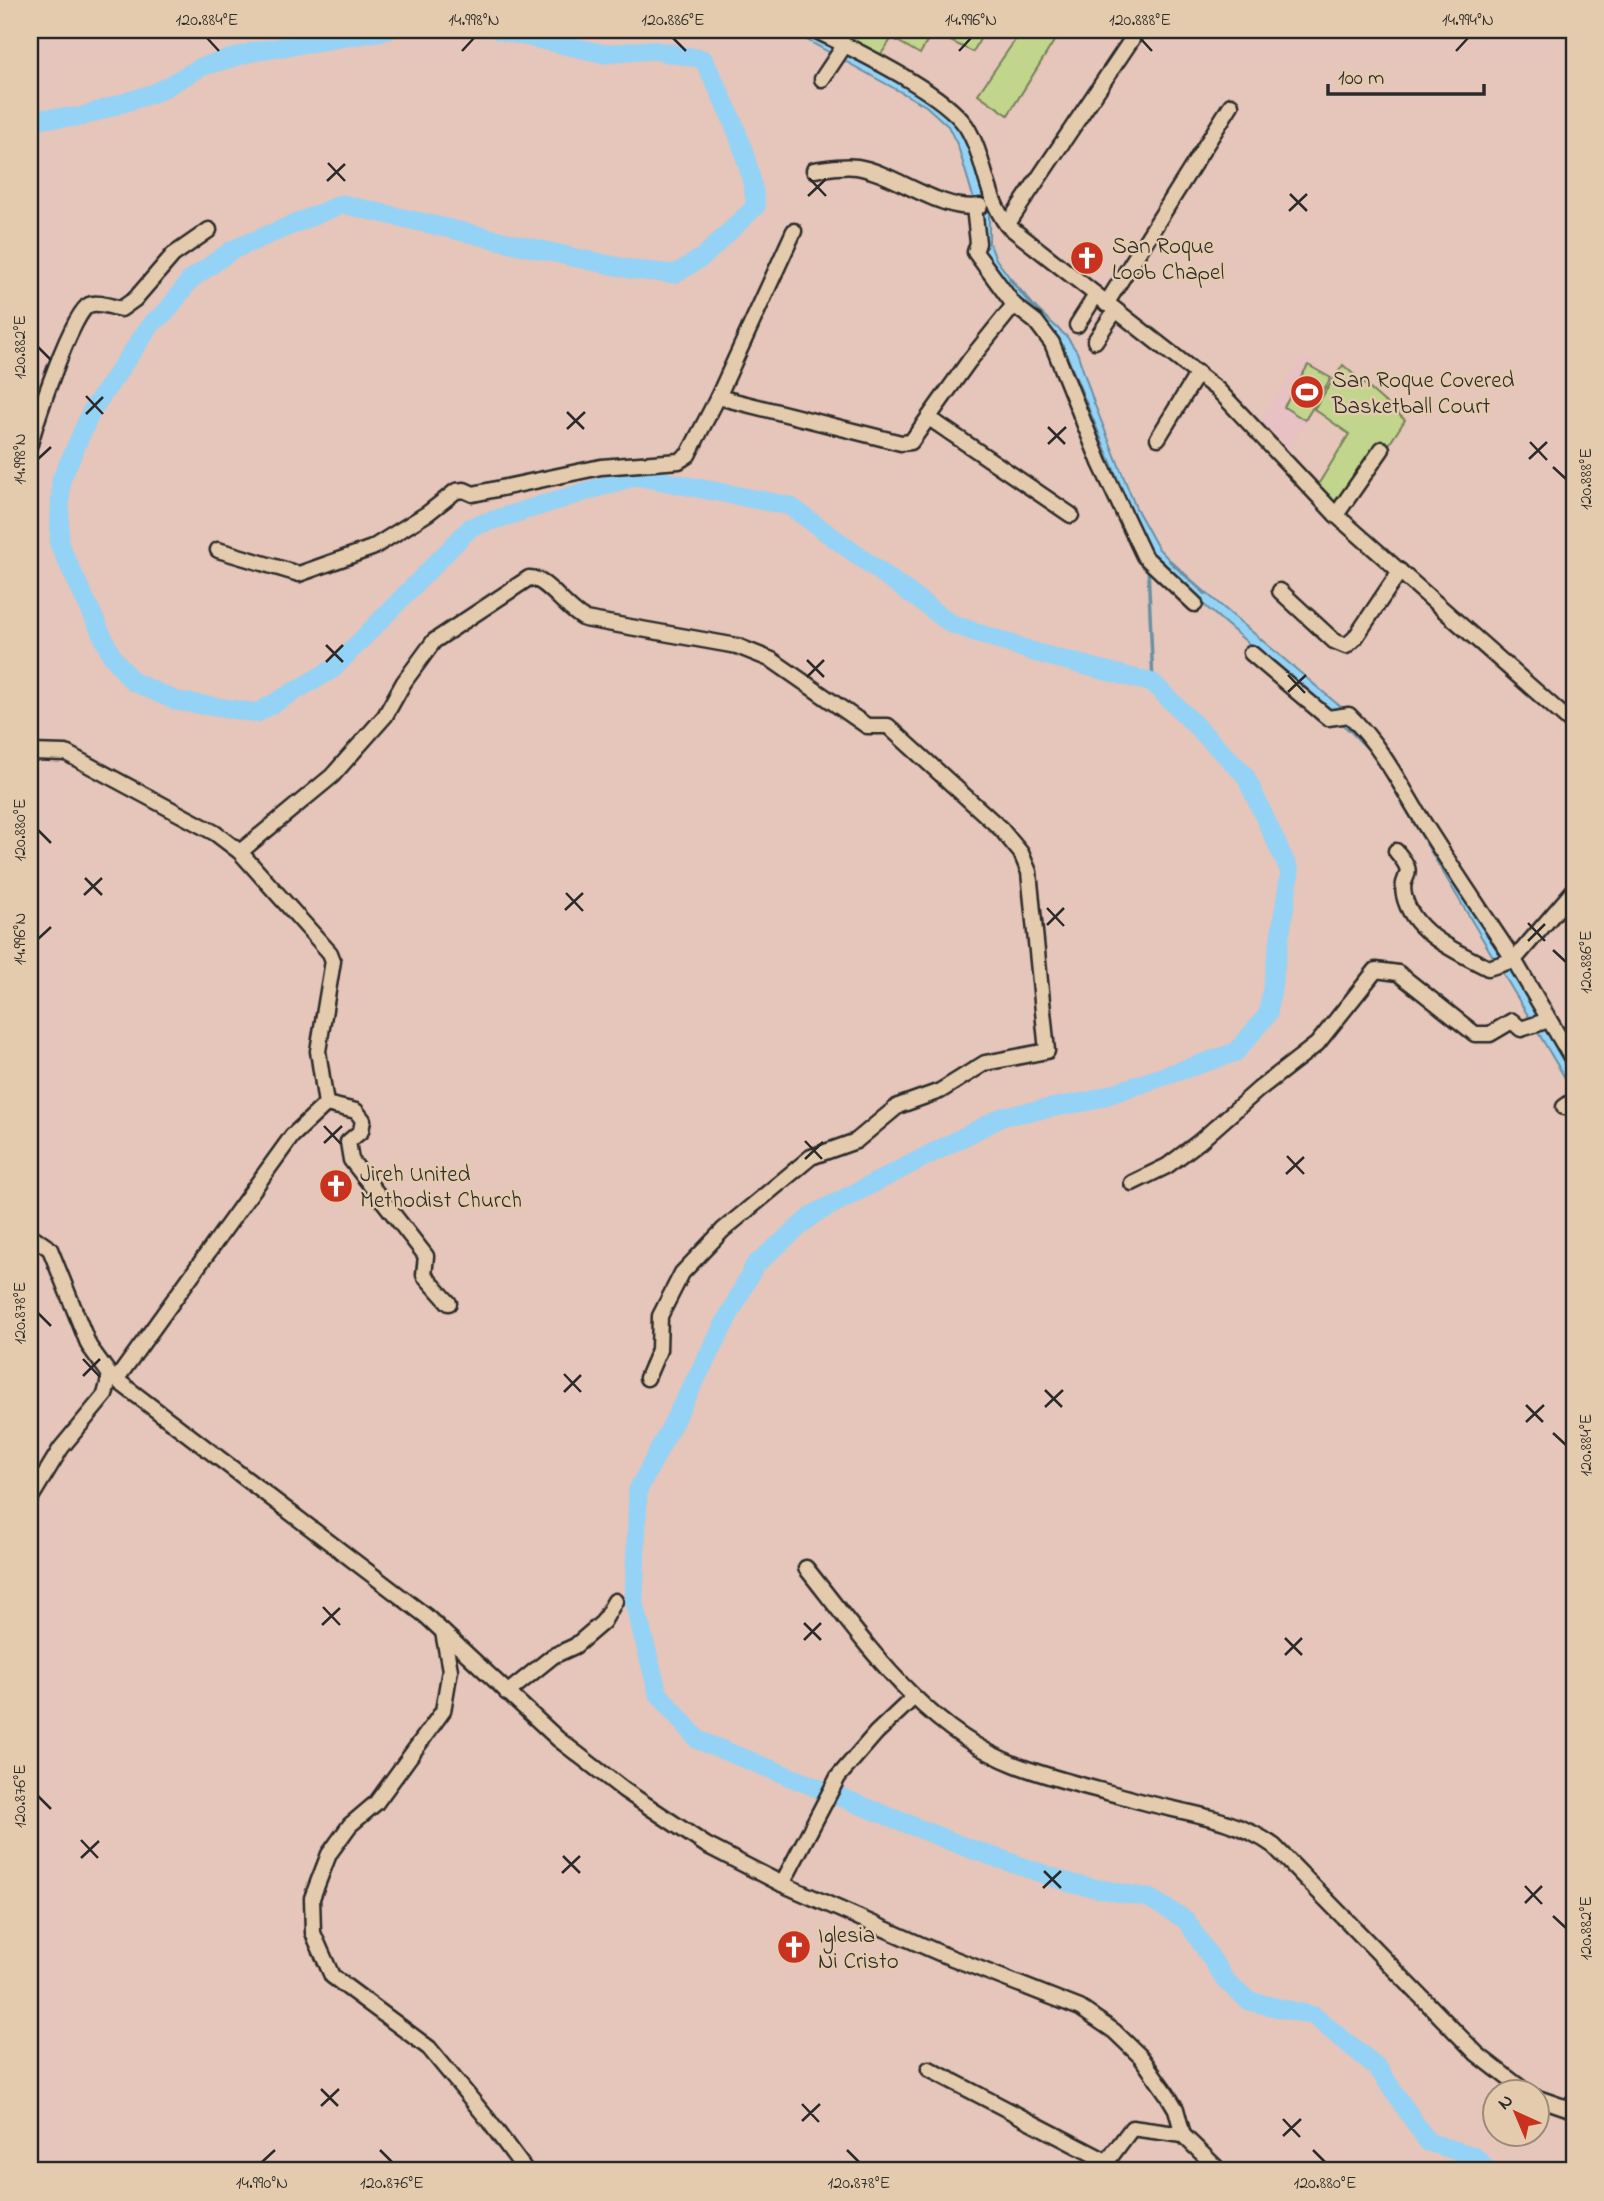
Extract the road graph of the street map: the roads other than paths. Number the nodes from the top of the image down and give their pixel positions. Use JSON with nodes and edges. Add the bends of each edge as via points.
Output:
{"nodes":[{"id":1,"x":816,"y":30,"type":"edge"},
{"id":2,"x":1138,"y":30,"type":"edge"},
{"id":3,"x":841,"y":51,"type":"junction"},
{"id":4,"x":822,"y":79,"type":"dead end"},
{"id":5,"x":1231,"y":105,"type":"dead end"},
{"id":6,"x":814,"y":170,"type":"dead end"},
{"id":7,"x":992,"y":204,"type":"junction"},
{"id":8,"x":974,"y":207,"type":"junction"},
{"id":9,"x":1007,"y":225,"type":"junction"},
{"id":10,"x":209,"y":230,"type":"dead end"},
{"id":11,"x":794,"y":231,"type":"dead end"},
{"id":12,"x":1106,"y":303,"type":"junction"},
{"id":13,"x":1014,"y":305,"type":"junction"},
{"id":14,"x":1077,"y":325,"type":"dead end"},
{"id":15,"x":1095,"y":341,"type":"dead end"},
{"id":16,"x":1198,"y":373,"type":"junction"},
{"id":17,"x":718,"y":397,"type":"junction"},
{"id":18,"x":929,"y":418,"type":"junction"},
{"id":19,"x":1158,"y":438,"type":"dead end"},
{"id":20,"x":30,"y":444,"type":"edge"},
{"id":21,"x":1382,"y":449,"type":"dead end"},
{"id":22,"x":1071,"y":515,"type":"dead end"},
{"id":23,"x":1336,"y":515,"type":"junction"},
{"id":24,"x":218,"y":550,"type":"dead end"},
{"id":25,"x":1399,"y":571,"type":"junction"},
{"id":26,"x":1280,"y":591,"type":"dead end"},
{"id":27,"x":1195,"y":604,"type":"dead end"},
{"id":28,"x":1251,"y":653,"type":"dead end"},
{"id":29,"x":1574,"y":725,"type":"edge"},
{"id":30,"x":30,"y":752,"type":"edge"},
{"id":31,"x":1396,"y":851,"type":"dead end"},
{"id":32,"x":240,"y":852,"type":"junction"},
{"id":33,"x":1574,"y":890,"type":"edge"},
{"id":34,"x":1507,"y":962,"type":"junction"},
{"id":35,"x":1544,"y":1023,"type":"junction"},
{"id":36,"x":1574,"y":1062,"type":"edge"},
{"id":37,"x":326,"y":1104,"type":"junction"},
{"id":38,"x":1132,"y":1183,"type":"dead end"},
{"id":39,"x":30,"y":1235,"type":"edge"},
{"id":40,"x":449,"y":1303,"type":"dead end"},
{"id":41,"x":113,"y":1378,"type":"junction"},
{"id":42,"x":647,"y":1378,"type":"dead end"},
{"id":43,"x":30,"y":1499,"type":"edge"},
{"id":44,"x":806,"y":1568,"type":"dead end"},
{"id":45,"x":615,"y":1601,"type":"dead end"},
{"id":46,"x":443,"y":1632,"type":"junction"},
{"id":47,"x":507,"y":1693,"type":"junction"},
{"id":48,"x":913,"y":1698,"type":"junction"},
{"id":49,"x":782,"y":1884,"type":"junction"},
{"id":50,"x":929,"y":2069,"type":"dead end"},
{"id":51,"x":1508,"y":2078,"type":"edge"},
{"id":52,"x":1574,"y":2101,"type":"edge"},
{"id":53,"x":1552,"y":2103,"type":"edge"},
{"id":54,"x":1183,"y":2135,"type":"junction"},
{"id":55,"x":1103,"y":2166,"type":"edge"},
{"id":56,"x":526,"y":2171,"type":"edge"},
{"id":57,"x":1220,"y":2171,"type":"edge"}],
"edges":[{"from":1,"to":3,"type":"street"},
{"from":2,"to":9,"type":"street"},
{"from":3,"to":4,"type":"street"},
{"from":3,"to":7,"type":"street","via":[[928,93],[965,125]]},
{"from":5,"to":12,"type":"street"},
{"from":6,"to":8,"type":"street","via":[[860,168]]},
{"from":7,"to":8,"type":"street"},
{"from":7,"to":9,"type":"street"},
{"from":8,"to":13,"type":"street","via":[[975,251]]},
{"from":9,"to":12,"type":"street"},
{"from":10,"to":20,"type":"street","via":[[173,255],[121,309],[92,303],[85,307],[63,352]]},
{"from":11,"to":17,"type":"street"},
{"from":12,"to":14,"type":"street"},
{"from":12,"to":15,"type":"street"},
{"from":12,"to":16,"type":"street"},
{"from":13,"to":18,"type":"street"},
{"from":13,"to":27,"type":"street","via":[[1036,321],[1052,343],[1100,463],[1144,556]]},
{"from":16,"to":19,"type":"street"},
{"from":16,"to":23,"type":"street"},
{"from":17,"to":18,"type":"street","via":[[901,443],[911,442]]},
{"from":17,"to":24,"type":"street","via":[[688,455],[680,461],[601,467],[472,494],[456,491],[372,548],[299,574]]},
{"from":18,"to":22,"type":"street"},
{"from":21,"to":23,"type":"street"},
{"from":23,"to":25,"type":"street"},
{"from":25,"to":26,"type":"street","via":[[1346,646],[1334,641]]},
{"from":25,"to":29,"type":"street"},
{"from":28,"to":34,"type":"street","via":[[1328,718],[1349,715],[1377,746]]},
{"from":30,"to":32,"type":"street","via":[[66,752],[215,833]]},
{"from":31,"to":34,"type":"street","via":[[1408,865],[1402,891],[1408,910],[1422,925],[1442,944],[1488,968]]},
{"from":32,"to":37,"type":"street","via":[[304,920],[333,961],[318,1051]]},
{"from":32,"to":42,"type":"street","via":[[332,776],[385,716],[434,641],[535,578],[571,613],[584,619],[737,646],[772,660],[867,726],[888,726],[963,792],[1021,853],[1029,872],[1047,1051],[985,1063],[940,1091],[898,1106],[856,1141],[811,1157],[723,1230],[682,1273],[660,1316],[659,1350]]},
{"from":33,"to":34,"type":"street"},
{"from":34,"to":35,"type":"street"},
{"from":35,"to":36,"type":"street"},
{"from":35,"to":38,"type":"street","via":[[1521,1029],[1512,1021],[1490,1034],[1475,1034],[1398,973],[1377,970],[1317,1044],[1199,1142],[1167,1166]]},
{"from":37,"to":40,"type":"street","via":[[360,1115],[364,1125],[346,1147],[351,1160],[426,1256],[424,1275]]},
{"from":37,"to":41,"type":"street","via":[[292,1136]]},
{"from":39,"to":41,"type":"street","via":[[50,1249],[89,1346]]},
{"from":41,"to":43,"type":"street"},
{"from":41,"to":46,"type":"street"},
{"from":44,"to":48,"type":"street"},
{"from":45,"to":47,"type":"street","via":[[604,1622]]},
{"from":46,"to":47,"type":"street"},
{"from":46,"to":56,"type":"street","via":[[450,1670],[443,1711],[376,1803],[350,1825],[329,1854],[312,1898],[313,1933],[332,1976],[429,2048]]},
{"from":47,"to":49,"type":"street","via":[[624,1790],[705,1845]]},
{"from":48,"to":49,"type":"street","via":[[838,1777]]},
{"from":48,"to":51,"type":"street","via":[[976,1746],[1016,1765],[1145,1803],[1222,1819],[1258,1834],[1477,2054]]},
{"from":49,"to":54,"type":"street","via":[[1080,2008],[1141,2057],[1176,2109]]},
{"from":50,"to":55,"type":"street"},
{"from":52,"to":53,"type":"street","via":[[1567,2108]]},
{"from":54,"to":55,"type":"street","via":[[1132,2128]]},
{"from":54,"to":57,"type":"street"}]}
